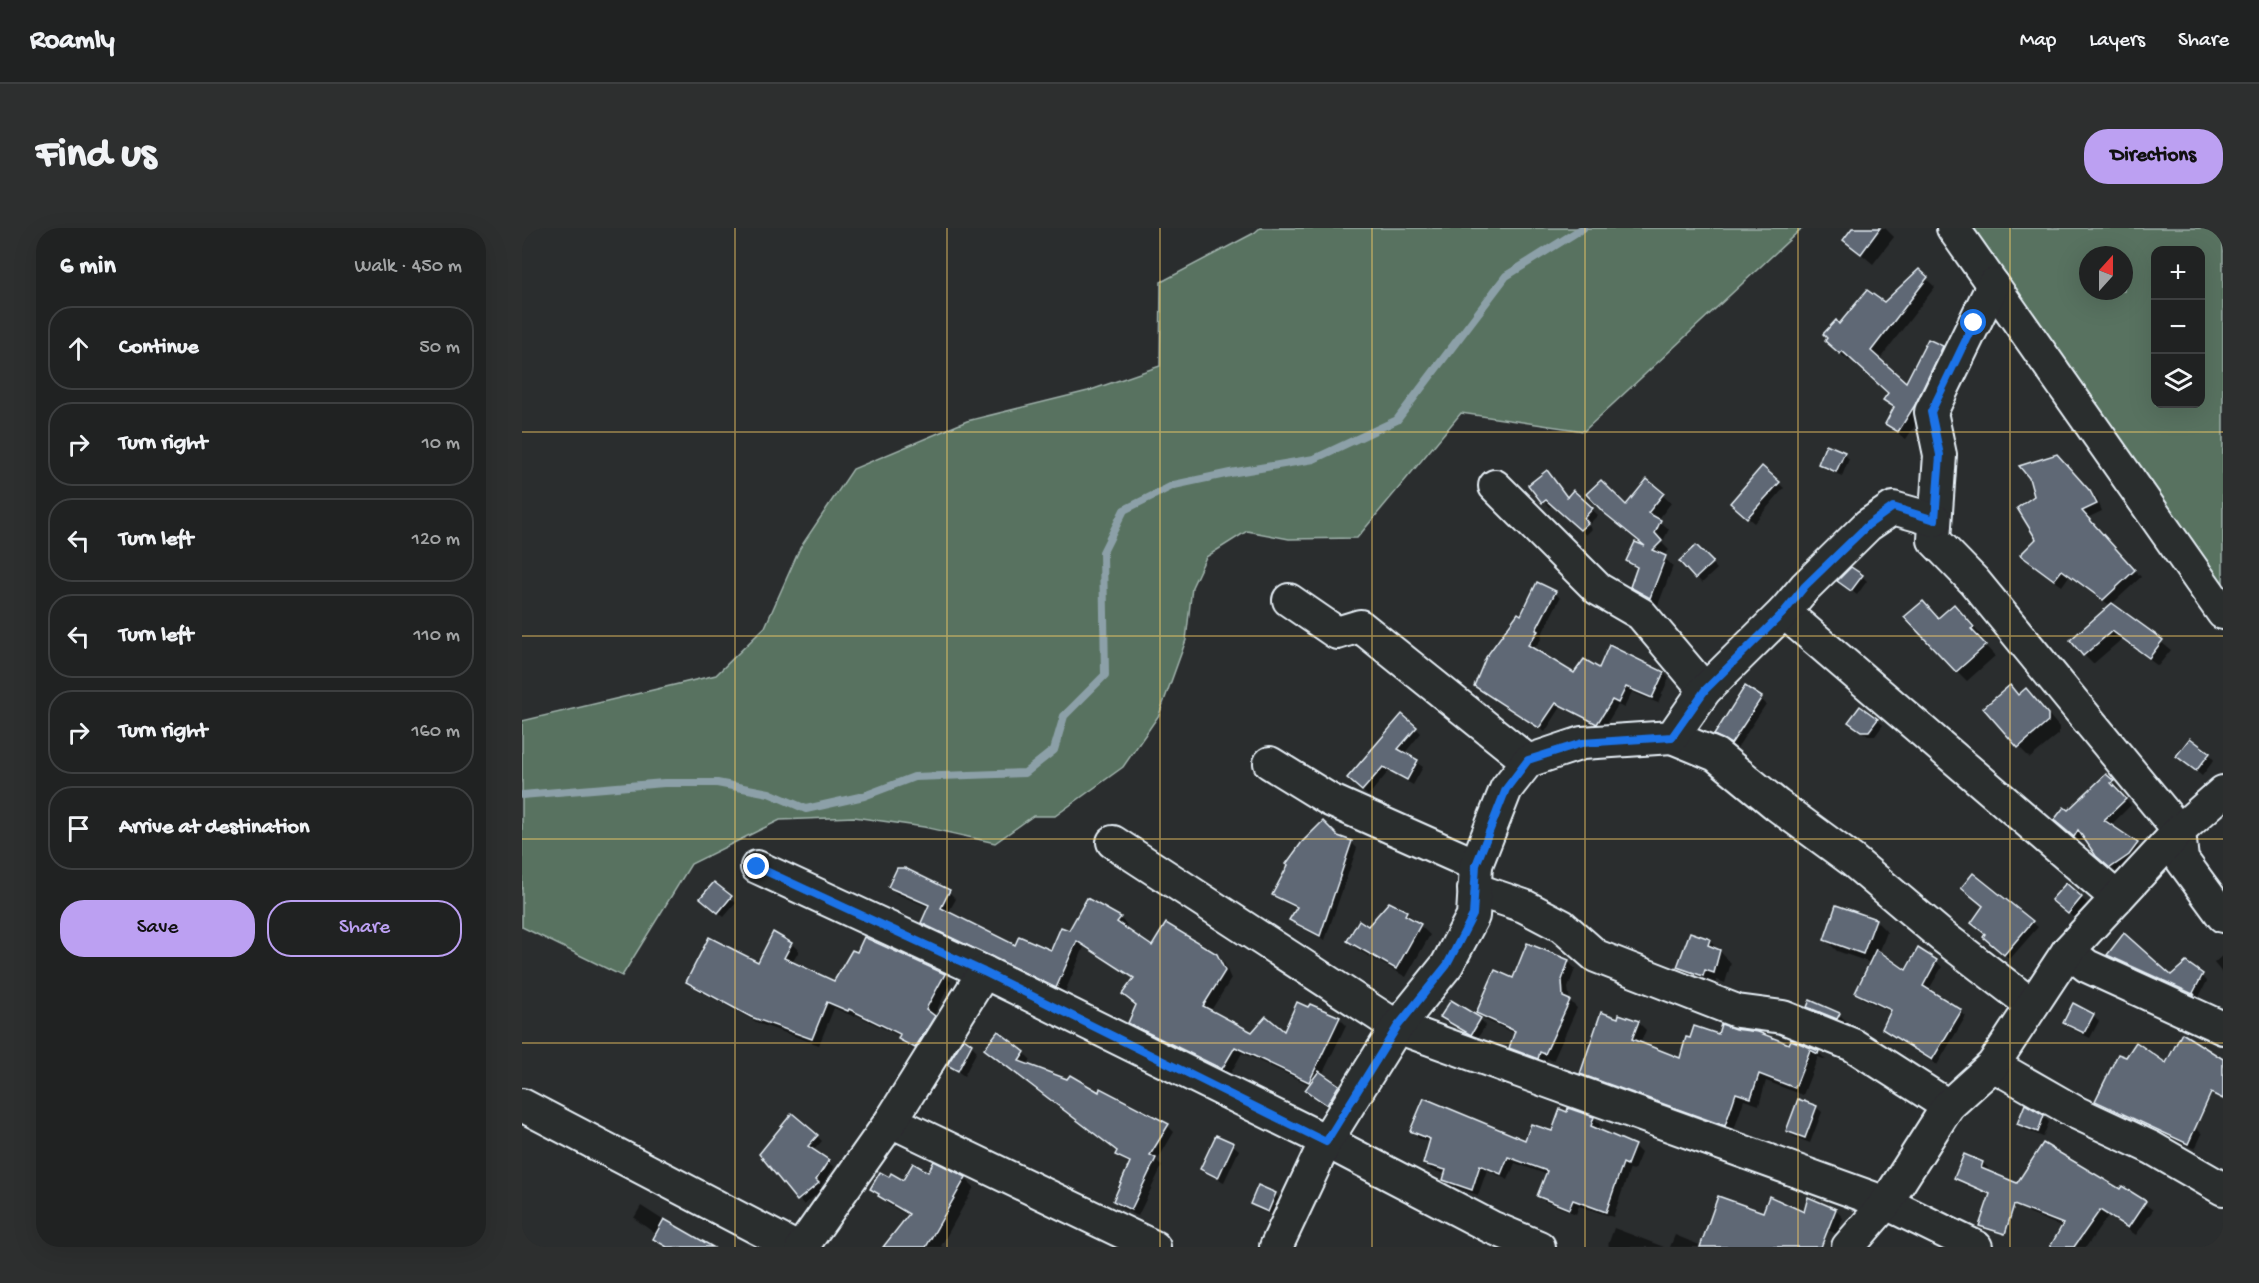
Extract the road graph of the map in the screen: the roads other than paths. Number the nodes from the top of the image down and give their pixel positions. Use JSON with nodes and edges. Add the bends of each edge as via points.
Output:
{"nodes":[{"id":1,"x":1953,"y":228,"type":"edge"},
{"id":2,"x":1993,"y":285,"type":"junction"},
{"id":3,"x":1495,"y":486,"type":"dead end"},
{"id":4,"x":1935,"y":520,"type":"junction"},
{"id":5,"x":1289,"y":600,"type":"dead end"},
{"id":6,"x":1784,"y":612,"type":"junction"},
{"id":7,"x":2223,"y":613,"type":"edge"},
{"id":8,"x":1705,"y":690,"type":"junction"},
{"id":9,"x":1672,"y":737,"type":"junction"},
{"id":10,"x":1528,"y":760,"type":"junction"},
{"id":11,"x":1270,"y":763,"type":"dead end"},
{"id":12,"x":2223,"y":792,"type":"edge"},
{"id":13,"x":2179,"y":831,"type":"junction"},
{"id":14,"x":1113,"y":842,"type":"dead end"},
{"id":15,"x":757,"y":867,"type":"dead end"},
{"id":16,"x":1475,"y":877,"type":"junction"},
{"id":17,"x":2117,"y":897,"type":"junction"},
{"id":18,"x":2223,"y":916,"type":"edge"},
{"id":19,"x":2068,"y":951,"type":"junction"},
{"id":20,"x":984,"y":972,"type":"junction"},
{"id":21,"x":2032,"y":1005,"type":"junction"},
{"id":22,"x":1397,"y":1027,"type":"junction"},
{"id":23,"x":2223,"y":1028,"type":"edge"},
{"id":24,"x":1993,"y":1065,"type":"junction"},
{"id":25,"x":522,"y":1105,"type":"edge"},
{"id":26,"x":1948,"y":1106,"type":"junction"},
{"id":27,"x":891,"y":1121,"type":"junction"},
{"id":28,"x":1326,"y":1142,"type":"junction"},
{"id":29,"x":2223,"y":1189,"type":"edge"},
{"id":30,"x":1886,"y":1203,"type":"junction"},
{"id":31,"x":794,"y":1247,"type":"edge"},
{"id":32,"x":802,"y":1247,"type":"edge"},
{"id":33,"x":1154,"y":1247,"type":"edge"},
{"id":34,"x":1276,"y":1247,"type":"edge"},
{"id":35,"x":1539,"y":1247,"type":"edge"},
{"id":36,"x":1848,"y":1247,"type":"edge"},
{"id":37,"x":1976,"y":1247,"type":"edge"}],
"edges":[{"from":1,"to":2,"type":"street"},
{"from":2,"to":4,"type":"street","via":[[1931,412],[1940,455]]},
{"from":2,"to":7,"type":"street"},
{"from":3,"to":8,"type":"street","via":[[1598,589],[1641,614]]},
{"from":4,"to":6,"type":"street","via":[[1893,507],[1868,525]]},
{"from":4,"to":13,"type":"street","via":[[1934,540],[1981,590]]},
{"from":5,"to":10,"type":"street","via":[[1337,633],[1360,626]]},
{"from":6,"to":8,"type":"street"},
{"from":6,"to":17,"type":"street"},
{"from":8,"to":9,"type":"street"},
{"from":9,"to":10,"type":"street","via":[[1582,743]]},
{"from":9,"to":21,"type":"street","via":[[1716,755]]},
{"from":10,"to":16,"type":"street","via":[[1506,789]]},
{"from":11,"to":16,"type":"street","via":[[1330,800]]},
{"from":12,"to":13,"type":"street"},
{"from":13,"to":17,"type":"street"},
{"from":13,"to":18,"type":"street","via":[[2182,860]]},
{"from":14,"to":22,"type":"street"},
{"from":15,"to":20,"type":"street"},
{"from":16,"to":22,"type":"street","via":[[1473,915],[1447,965]]},
{"from":16,"to":26,"type":"street","via":[[1562,926],[1596,956],[1737,1011],[1783,1017],[1853,1045]]},
{"from":17,"to":19,"type":"street"},
{"from":19,"to":21,"type":"street"},
{"from":19,"to":23,"type":"street","via":[[2086,966]]},
{"from":20,"to":27,"type":"street"},
{"from":20,"to":28,"type":"street"},
{"from":21,"to":24,"type":"street"},
{"from":22,"to":28,"type":"street"},
{"from":22,"to":30,"type":"street"},
{"from":24,"to":26,"type":"street"},
{"from":24,"to":29,"type":"street"},
{"from":25,"to":31,"type":"street"},
{"from":26,"to":30,"type":"street"},
{"from":27,"to":32,"type":"street"},
{"from":27,"to":33,"type":"street"},
{"from":28,"to":34,"type":"street"},
{"from":28,"to":35,"type":"street","via":[[1491,1227]]},
{"from":30,"to":36,"type":"street"},
{"from":30,"to":37,"type":"street"}]}
